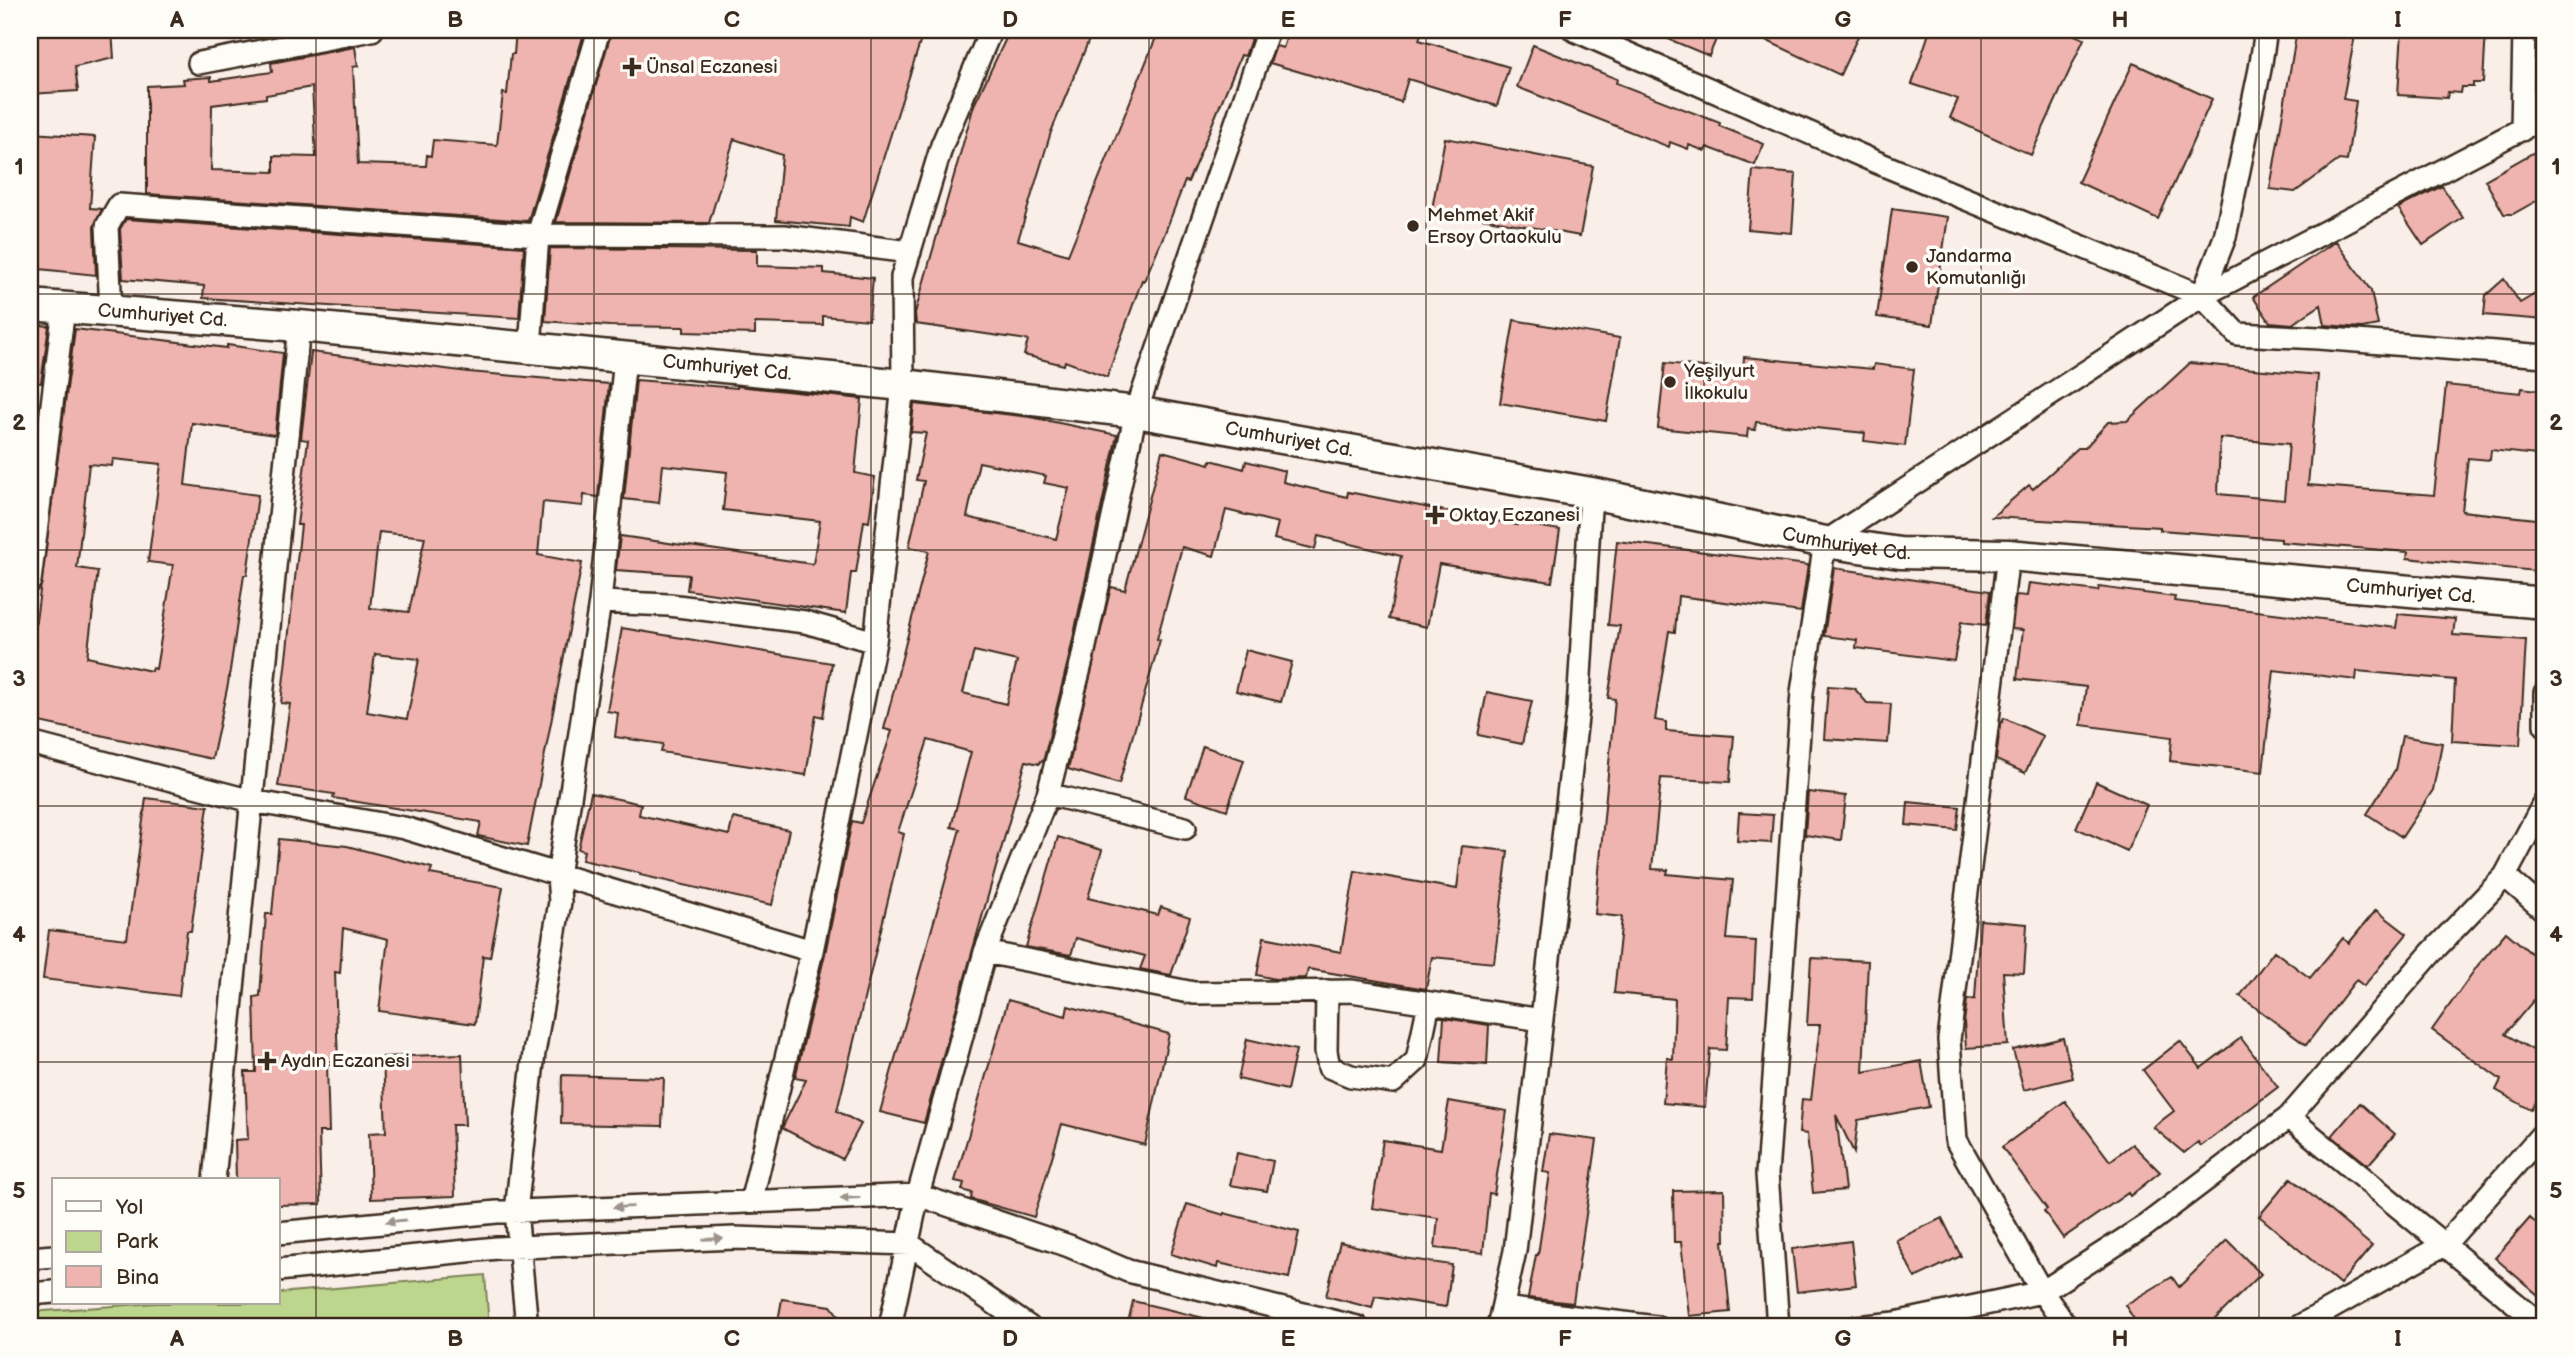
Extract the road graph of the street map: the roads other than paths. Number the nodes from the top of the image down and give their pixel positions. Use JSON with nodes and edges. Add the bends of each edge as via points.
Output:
{"nodes":[{"id":1,"x":372,"y":30,"type":"edge"},
{"id":2,"x":599,"y":30,"type":"edge"},
{"id":3,"x":991,"y":30,"type":"edge"},
{"id":4,"x":1268,"y":30,"type":"edge"},
{"id":5,"x":1574,"y":30,"type":"edge"},
{"id":6,"x":2266,"y":30,"type":"edge"},
{"id":7,"x":2524,"y":30,"type":"edge"},
{"id":8,"x":198,"y":63,"type":"dead end"},
{"id":9,"x":2545,"y":117,"type":"edge"},
{"id":10,"x":2522,"y":130,"type":"junction"},
{"id":11,"x":538,"y":235,"type":"junction"},
{"id":12,"x":909,"y":252,"type":"junction"},
{"id":13,"x":2202,"y":296,"type":"junction"},
{"id":14,"x":30,"y":306,"type":"edge"},
{"id":15,"x":64,"y":308,"type":"junction"},
{"id":16,"x":111,"y":312,"type":"junction"},
{"id":17,"x":299,"y":326,"type":"junction"},
{"id":18,"x":530,"y":348,"type":"junction"},
{"id":19,"x":2545,"y":356,"type":"edge"},
{"id":20,"x":625,"y":358,"type":"junction"},
{"id":21,"x":903,"y":385,"type":"junction"},
{"id":22,"x":1136,"y":412,"type":"junction"},
{"id":23,"x":1591,"y":493,"type":"junction"},
{"id":24,"x":1825,"y":542,"type":"junction"},
{"id":25,"x":2008,"y":555,"type":"junction"},
{"id":26,"x":30,"y":581,"type":"edge"},
{"id":27,"x":600,"y":602,"type":"junction"},
{"id":28,"x":2545,"y":603,"type":"edge"},
{"id":29,"x":876,"y":642,"type":"junction"},
{"id":30,"x":2545,"y":693,"type":"edge"},
{"id":31,"x":2545,"y":725,"type":"edge"},
{"id":32,"x":30,"y":743,"type":"edge"},
{"id":33,"x":1048,"y":794,"type":"junction"},
{"id":34,"x":252,"y":800,"type":"junction"},
{"id":35,"x":2545,"y":802,"type":"edge"},
{"id":36,"x":1185,"y":828,"type":"dead end"},
{"id":37,"x":558,"y":876,"type":"junction"},
{"id":38,"x":2505,"y":876,"type":"junction"},
{"id":39,"x":2545,"y":911,"type":"edge"},
{"id":40,"x":812,"y":951,"type":"junction"},
{"id":41,"x":985,"y":952,"type":"junction"},
{"id":42,"x":1327,"y":991,"type":"junction"},
{"id":43,"x":1429,"y":1003,"type":"junction"},
{"id":44,"x":1542,"y":1020,"type":"junction"},
{"id":45,"x":2290,"y":1117,"type":"junction"},
{"id":46,"x":2545,"y":1131,"type":"edge"},
{"id":47,"x":214,"y":1178,"type":"edge"},
{"id":48,"x":918,"y":1195,"type":"junction"},
{"id":49,"x":751,"y":1202,"type":"junction"},
{"id":50,"x":516,"y":1211,"type":"junction"},
{"id":51,"x":280,"y":1233,"type":"edge"},
{"id":52,"x":909,"y":1244,"type":"junction"},
{"id":53,"x":2445,"y":1244,"type":"junction"},
{"id":54,"x":518,"y":1247,"type":"junction"},
{"id":55,"x":52,"y":1255,"type":"edge"},
{"id":56,"x":30,"y":1258,"type":"edge"},
{"id":57,"x":280,"y":1270,"type":"edge"},
{"id":58,"x":52,"y":1292,"type":"edge"},
{"id":59,"x":2042,"y":1292,"type":"junction"},
{"id":60,"x":30,"y":1294,"type":"edge"},
{"id":61,"x":1500,"y":1317,"type":"edge"},
{"id":62,"x":527,"y":1327,"type":"edge"},
{"id":63,"x":890,"y":1327,"type":"edge"},
{"id":64,"x":1029,"y":1327,"type":"edge"},
{"id":65,"x":1357,"y":1327,"type":"edge"},
{"id":66,"x":1656,"y":1327,"type":"edge"},
{"id":67,"x":1778,"y":1327,"type":"edge"},
{"id":68,"x":1857,"y":1327,"type":"edge"},
{"id":69,"x":2067,"y":1327,"type":"edge"},
{"id":70,"x":2298,"y":1327,"type":"edge"},
{"id":71,"x":2544,"y":1327,"type":"edge"}],
"edges":[{"from":1,"to":8,"type":"street"},
{"from":2,"to":11,"type":"street"},
{"from":3,"to":12,"type":"street","via":[[942,145]]},
{"from":4,"to":22,"type":"street"},
{"from":5,"to":13,"type":"street","via":[[1876,162]]},
{"from":6,"to":13,"type":"street","via":[[2225,237]]},
{"from":7,"to":10,"type":"street"},
{"from":9,"to":10,"type":"street"},
{"from":10,"to":13,"type":"street"},
{"from":11,"to":12,"type":"street","via":[[784,236]]},
{"from":11,"to":16,"type":"street","via":[[119,205],[107,226]]},
{"from":11,"to":18,"type":"street"},
{"from":12,"to":21,"type":"street","via":[[902,277]]},
{"from":13,"to":19,"type":"street","via":[[2237,334]]},
{"from":13,"to":24,"type":"street"},
{"from":14,"to":15,"type":"main road","name":"Cumhuriyet Cd."},
{"from":15,"to":16,"type":"main road","name":"Cumhuriyet Cd."},
{"from":15,"to":26,"type":"street"},
{"from":16,"to":17,"type":"main road","name":"Cumhuriyet Cd."},
{"from":17,"to":18,"type":"main road","name":"Cumhuriyet Cd."},
{"from":17,"to":34,"type":"street"},
{"from":18,"to":20,"type":"main road","name":"Cumhuriyet Cd."},
{"from":20,"to":21,"type":"main road","name":"Cumhuriyet Cd."},
{"from":20,"to":27,"type":"street"},
{"from":21,"to":22,"type":"main road","name":"Cumhuriyet Cd."},
{"from":21,"to":29,"type":"street"},
{"from":22,"to":23,"type":"main road","name":"Cumhuriyet Cd."},
{"from":22,"to":33,"type":"street"},
{"from":23,"to":24,"type":"main road","name":"Cumhuriyet Cd."},
{"from":23,"to":44,"type":"street","via":[[1578,709]]},
{"from":24,"to":25,"type":"main road","name":"Cumhuriyet Cd.","via":[[1900,553]]},
{"from":24,"to":67,"type":"street","via":[[1802,692],[1767,1174]]},
{"from":25,"to":28,"type":"main road","name":"Cumhuriyet Cd."},
{"from":25,"to":59,"type":"street","via":[[1949,1040],[1956,1140]]},
{"from":27,"to":29,"type":"street","via":[[669,605],[805,622]]},
{"from":27,"to":37,"type":"street"},
{"from":29,"to":40,"type":"street"},
{"from":30,"to":31,"type":"street"},
{"from":32,"to":34,"type":"street"},
{"from":33,"to":36,"type":"street"},
{"from":33,"to":41,"type":"street"},
{"from":34,"to":37,"type":"street","via":[[404,828]]},
{"from":34,"to":47,"type":"street"},
{"from":35,"to":38,"type":"street"},
{"from":37,"to":40,"type":"street"},
{"from":37,"to":50,"type":"street","via":[[561,902],[534,1053]]},
{"from":38,"to":39,"type":"street"},
{"from":38,"to":45,"type":"street","via":[[2432,952]]},
{"from":40,"to":49,"type":"street"},
{"from":41,"to":42,"type":"street","via":[[1194,993]]},
{"from":41,"to":48,"type":"street"},
{"from":42,"to":43,"type":"street"},
{"from":42,"to":43,"type":"street","via":[[1329,1067],[1351,1076],[1393,1082],[1418,1060]]},
{"from":43,"to":44,"type":"street"},
{"from":44,"to":61,"type":"street","via":[[1514,1251]]},
{"from":45,"to":53,"type":"street"},
{"from":45,"to":59,"type":"street","via":[[2145,1226]]},
{"from":46,"to":53,"type":"street"},
{"from":48,"to":49,"type":"street","one_way":true},
{"from":48,"to":52,"type":"street"},
{"from":48,"to":65,"type":"street","via":[[1128,1271]]},
{"from":49,"to":50,"type":"street","one_way":true},
{"from":50,"to":51,"type":"street","one_way":true},
{"from":50,"to":54,"type":"street"},
{"from":54,"to":52,"type":"street","one_way":true,"via":[[735,1238]]},
{"from":52,"to":63,"type":"street"},
{"from":52,"to":64,"type":"street"},
{"from":53,"to":70,"type":"street"},
{"from":53,"to":71,"type":"street"},
{"from":54,"to":57,"type":"street"},
{"from":54,"to":62,"type":"street"},
{"from":55,"to":56,"type":"street"},
{"from":58,"to":60,"type":"street"},
{"from":59,"to":68,"type":"street"},
{"from":59,"to":69,"type":"street"},
{"from":61,"to":66,"type":"street"}]}
